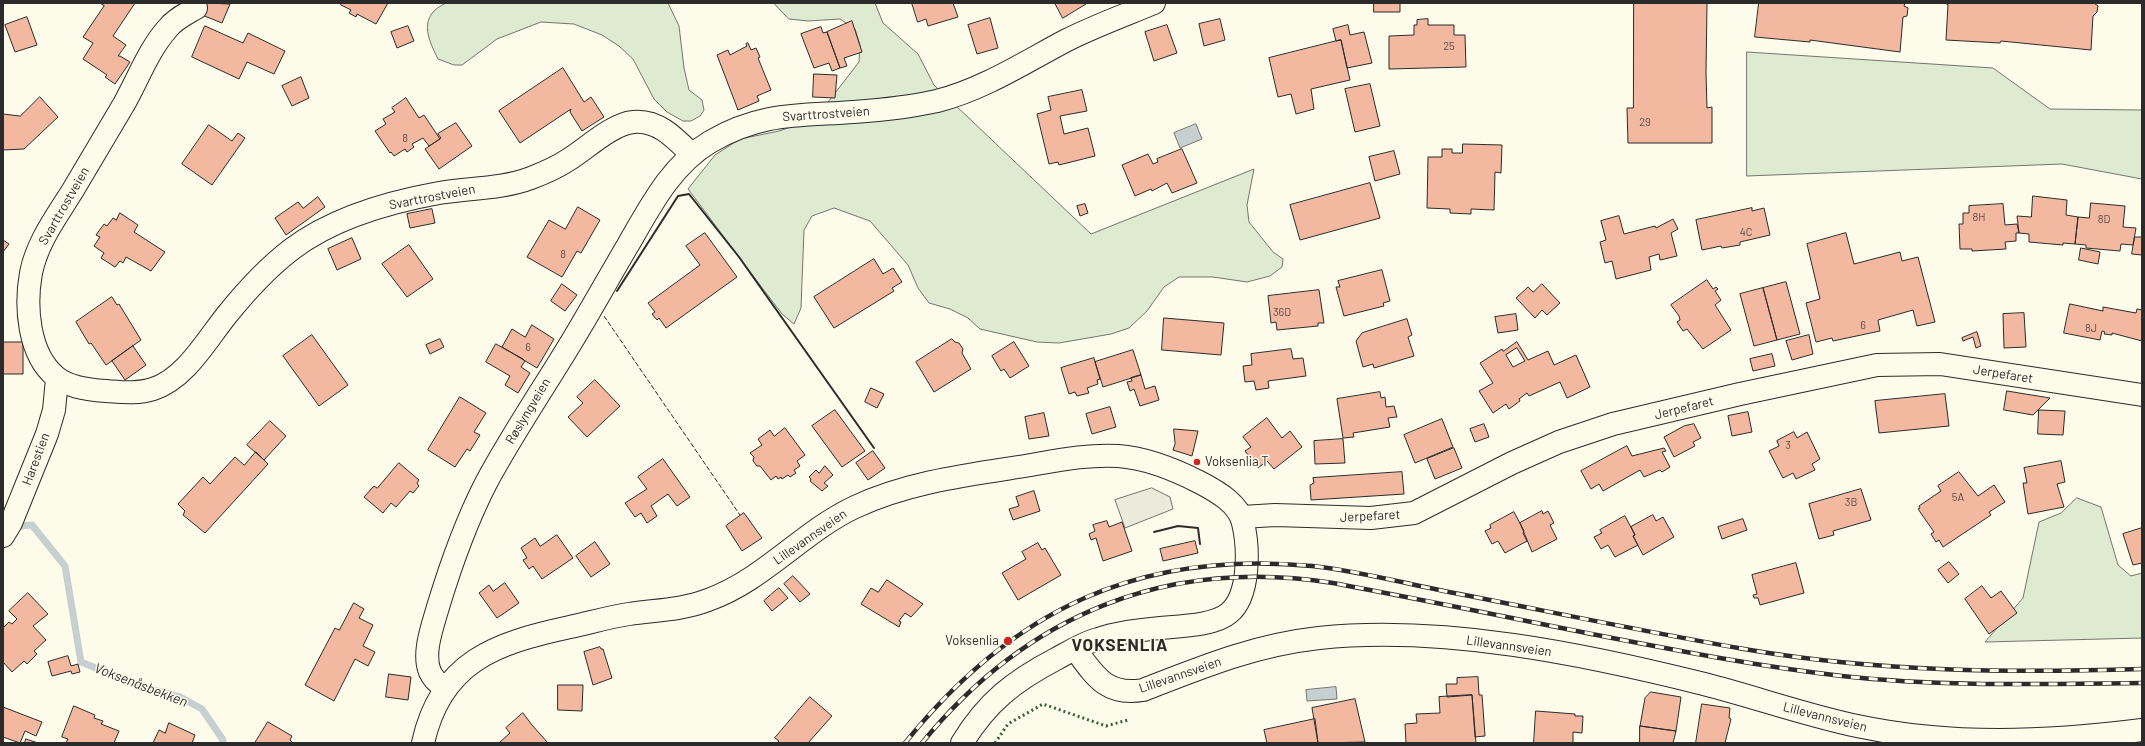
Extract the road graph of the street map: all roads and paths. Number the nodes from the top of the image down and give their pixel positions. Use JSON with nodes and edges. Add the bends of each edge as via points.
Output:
{"nodes":[{"id":1,"x":1154,"y":3,"type":"edge"},
{"id":2,"x":196,"y":8,"type":"dead end"},
{"id":3,"x":692,"y":155,"type":"junction"},
{"id":4,"x":57,"y":379,"type":"junction"},
{"id":5,"x":2142,"y":395,"type":"edge"},
{"id":6,"x":1242,"y":517,"type":"junction"},
{"id":7,"x":3,"y":536,"type":"edge"},
{"id":8,"x":1075,"y":649,"type":"junction"},
{"id":9,"x":445,"y":688,"type":"junction"},
{"id":10,"x":2142,"y":730,"type":"edge"},
{"id":11,"x":423,"y":743,"type":"edge"},
{"id":12,"x":962,"y":743,"type":"edge"}],
"edges":[{"from":1,"to":3,"type":"street","name":"Svarttrostveien","via":[[1068,40],[956,95],[899,108],[794,114],[768,119],[743,126],[706,144]]},
{"from":2,"to":4,"type":"street","name":"Svarttrostveien","via":[[178,18],[160,38],[36,255],[28,298],[30,321],[40,355]]},
{"from":3,"to":4,"type":"street","name":"Svarttrostveien","via":[[663,130],[647,123],[623,124],[564,162],[524,180],[401,201],[362,214],[315,234],[272,266],[248,290],[182,369],[154,389],[124,392],[98,390]]},
{"from":3,"to":9,"type":"street","name":"Røslyngveien","via":[[666,183],[650,206],[501,456],[474,509],[451,567],[429,646],[430,674]]},
{"from":4,"to":7,"type":"street","name":"Harestien","via":[[54,410],[47,434],[11,523]]},
{"from":5,"to":6,"type":"street","name":"Jerpefaret","via":[[1940,364],[1877,365],[1613,424],[1559,442],[1512,463],[1414,513],[1370,518],[1275,515]]},
{"from":6,"to":8,"type":"street","via":[[1245,536],[1244,585],[1239,601],[1229,613],[1204,623],[1104,637]]},
{"from":6,"to":9,"type":"street","name":"Lillevannsveien","via":[[1222,496],[1194,480],[1154,464],[1119,456],[1057,460],[962,475],[878,497],[846,512],[742,584],[707,601],[668,610],[627,614],[518,639],[499,646],[464,668]]},
{"from":8,"to":10,"type":"street","name":"Lillevannsveien","via":[[1102,682],[1120,691],[1131,692],[1143,690],[1240,653],[1282,643],[1369,634],[1461,639],[1544,650],[1639,669],[1857,726],[1929,738],[2043,740]]},
{"from":8,"to":12,"type":"street","via":[[1026,675],[995,700],[976,721]]},
{"from":9,"to":11,"type":"street","name":"Lillevannsveien","via":[[427,725]]}]}
